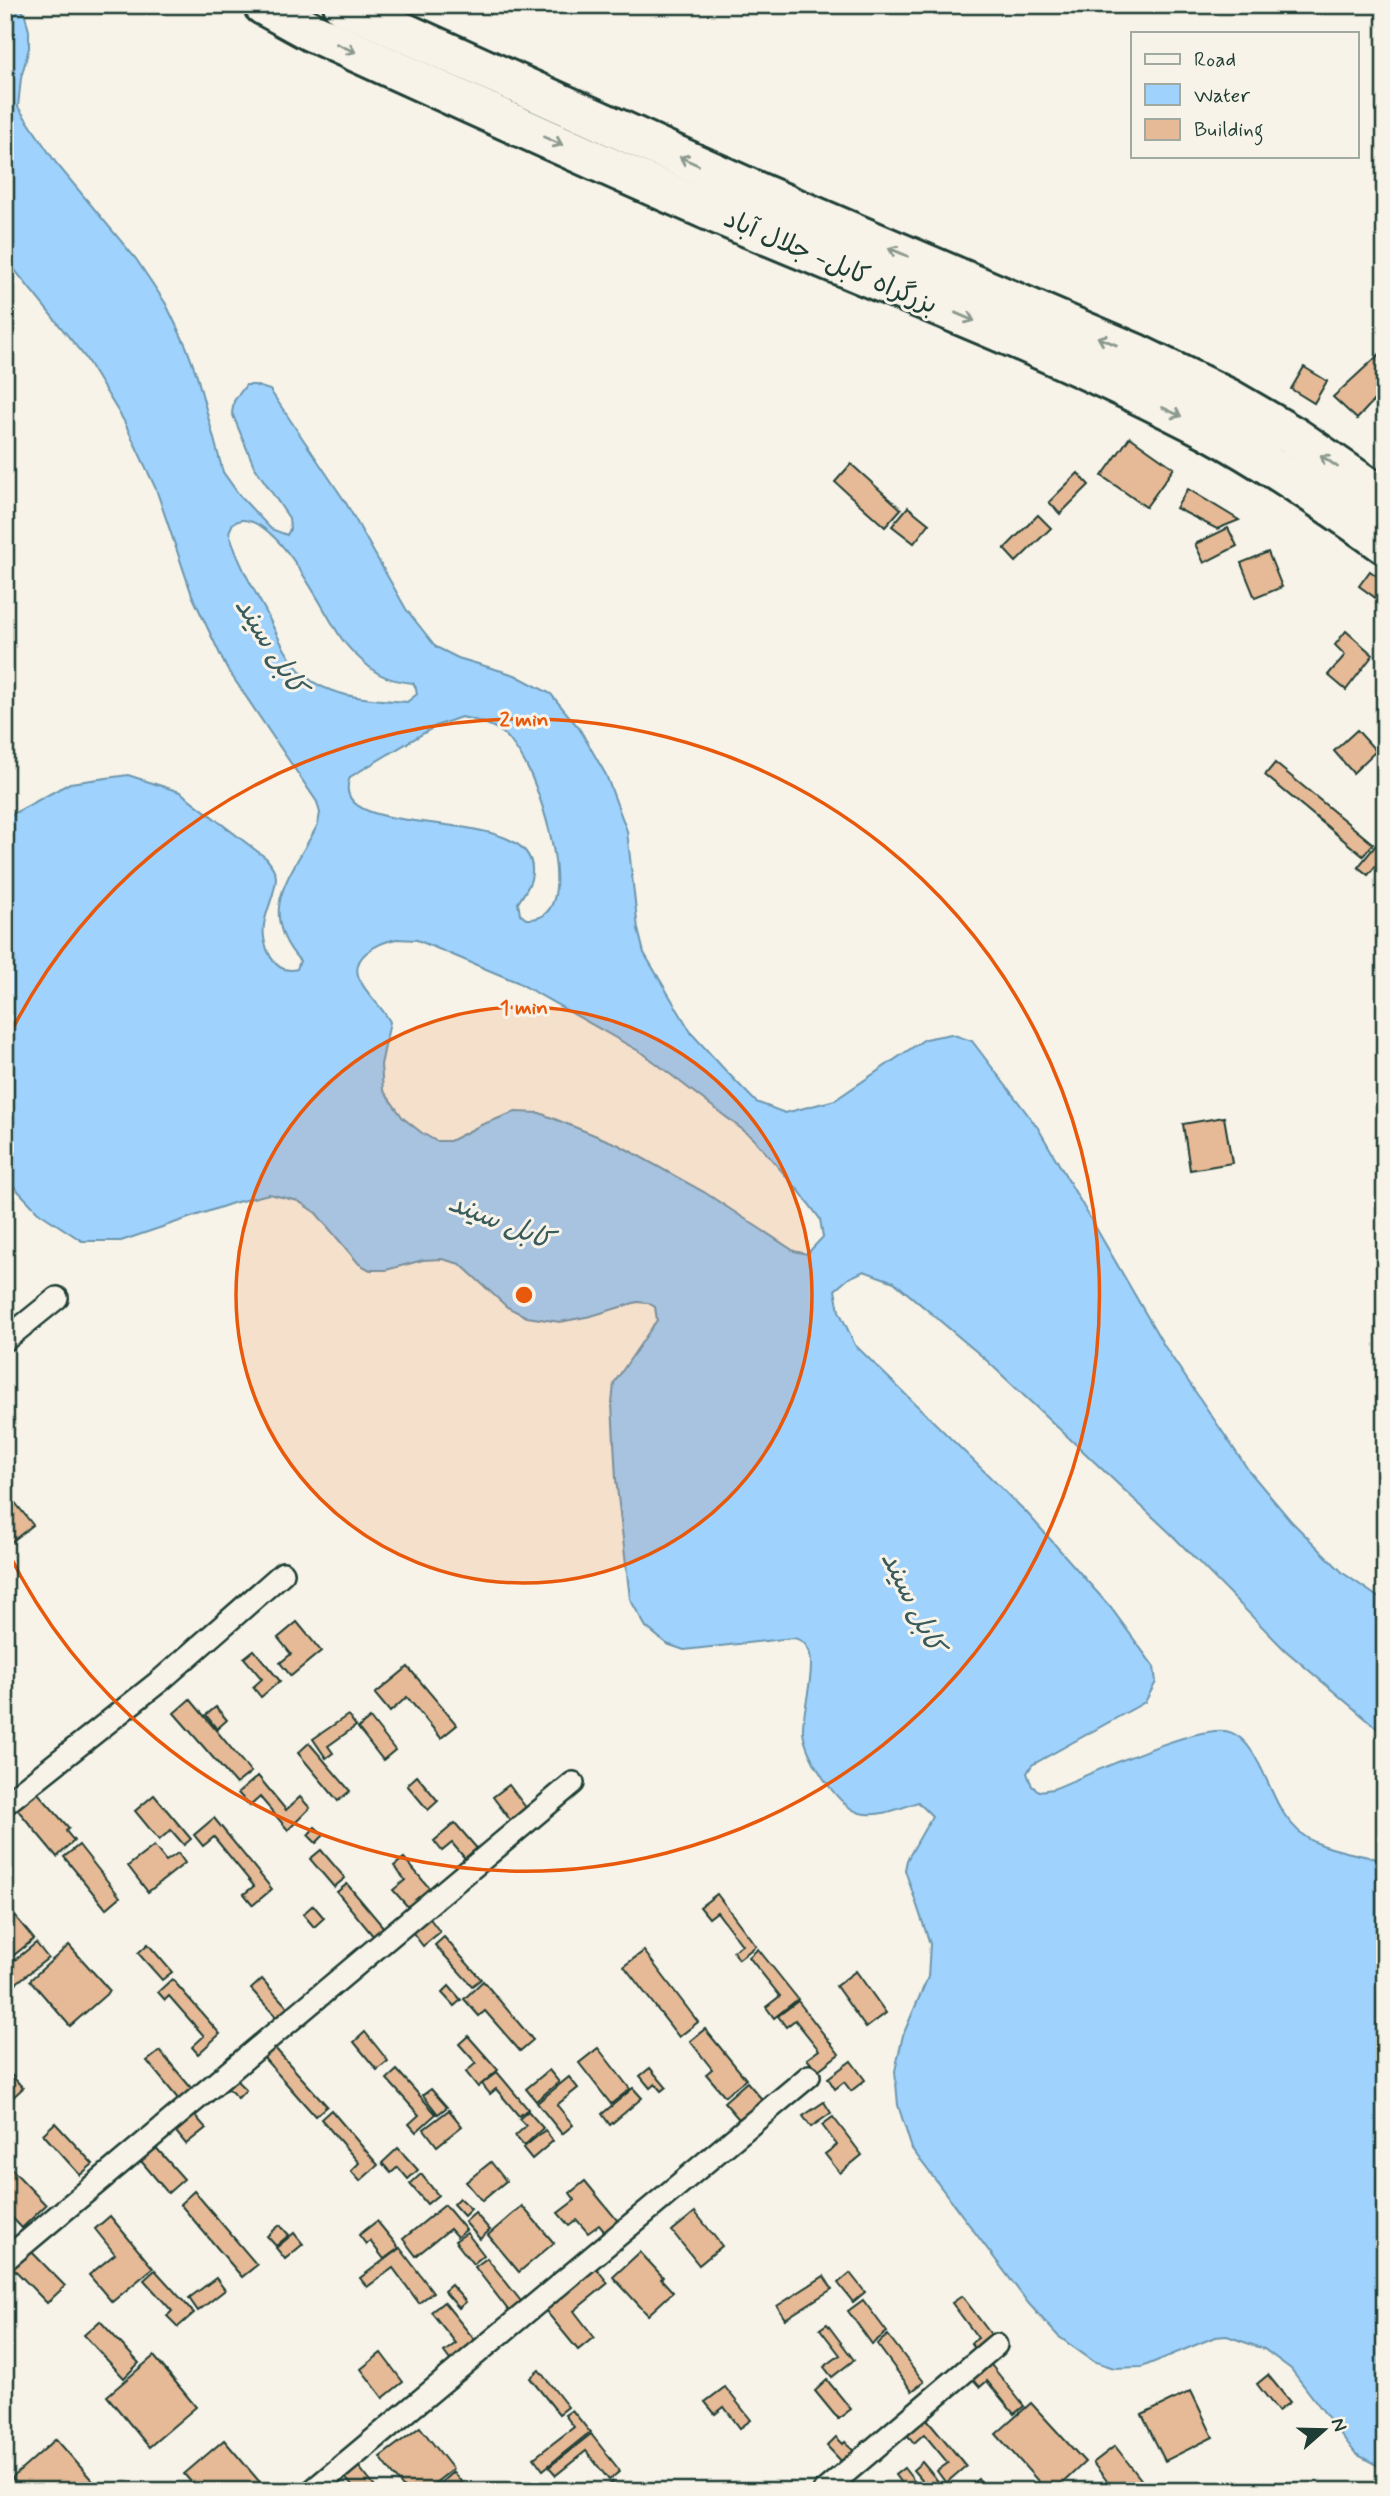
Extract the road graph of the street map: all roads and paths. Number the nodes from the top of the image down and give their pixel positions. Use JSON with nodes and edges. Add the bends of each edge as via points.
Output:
{"nodes":[{"id":1,"x":263,"y":5,"type":"edge"},
{"id":2,"x":343,"y":5,"type":"edge"},
{"id":3,"x":317,"y":19,"type":"edge"},
{"id":4,"x":1228,"y":398,"type":"junction"},
{"id":5,"x":1211,"y":432,"type":"junction"},
{"id":6,"x":1385,"y":499,"type":"edge"},
{"id":7,"x":1385,"y":544,"type":"edge"},
{"id":8,"x":57,"y":1298,"type":"dead end"},
{"id":9,"x":5,"y":1340,"type":"edge"},
{"id":10,"x":283,"y":1573,"type":"dead end"},
{"id":11,"x":573,"y":1783,"type":"dead end"},
{"id":12,"x":5,"y":1804,"type":"edge"},
{"id":13,"x":809,"y":2076,"type":"dead end"},
{"id":14,"x":5,"y":2260,"type":"edge"},
{"id":15,"x":996,"y":2345,"type":"dead end"},
{"id":16,"x":312,"y":2491,"type":"edge"},
{"id":17,"x":824,"y":2491,"type":"edge"}],
"edges":[{"from":1,"to":3,"type":"highway","name":"بزرگراه کابل- جلال آباد"},
{"from":4,"to":2,"type":"highway","name":"بزرگراه کابل- جلال آباد","one_way":true},
{"from":3,"to":5,"type":"highway","name":"بزرگراه کابل- جلال آباد","one_way":true,"via":[[735,222],[1018,339]]},
{"from":4,"to":5,"type":"highway"},
{"from":6,"to":4,"type":"highway","name":"بزرگراه کابل- جلال آباد","one_way":true},
{"from":5,"to":7,"type":"highway","name":"بزرگراه کابل- جلال آباد"},
{"from":8,"to":9,"type":"street"},
{"from":10,"to":12,"type":"street","via":[[161,1680]]},
{"from":11,"to":14,"type":"street"},
{"from":13,"to":16,"type":"street"},
{"from":15,"to":17,"type":"street"}]}
